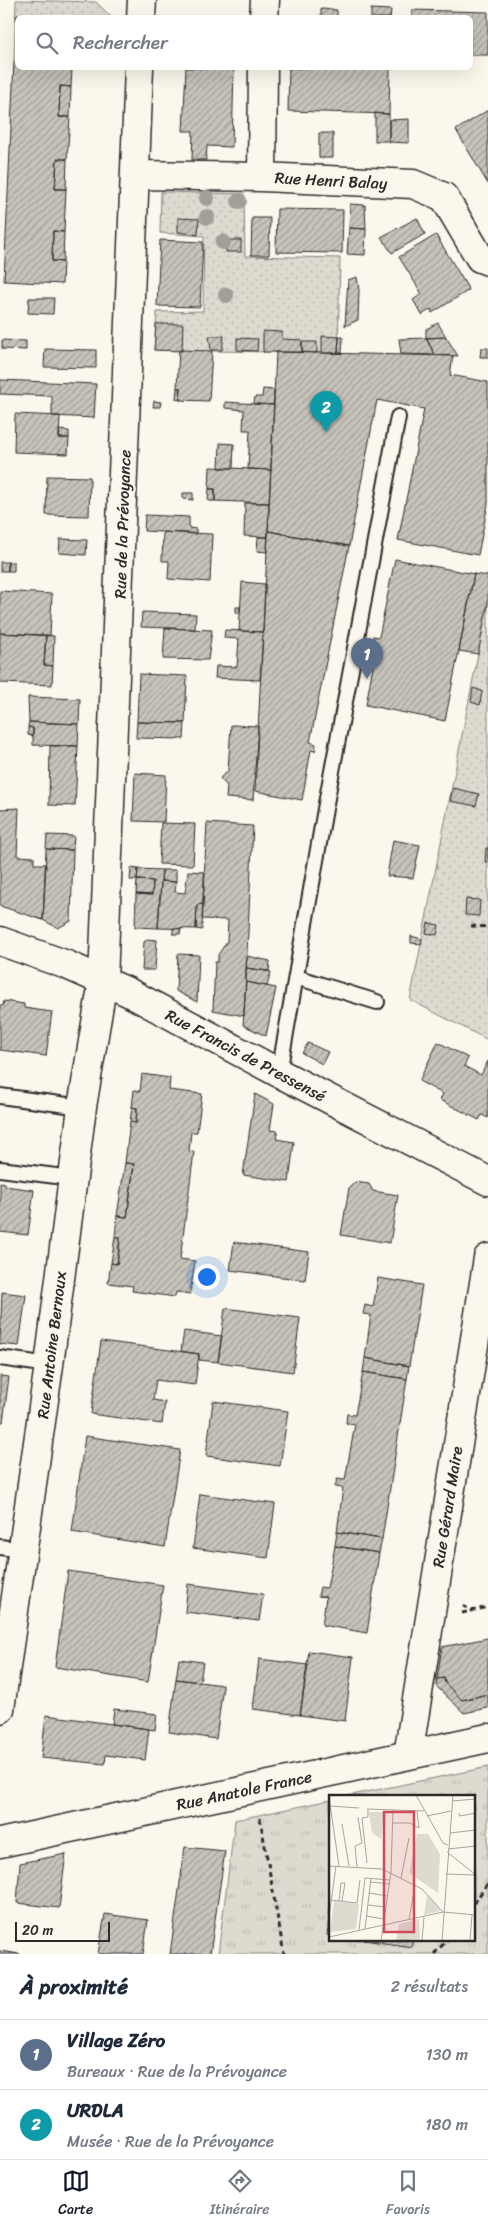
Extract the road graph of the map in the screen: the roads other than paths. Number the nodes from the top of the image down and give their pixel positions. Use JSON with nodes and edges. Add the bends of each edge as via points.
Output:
{"nodes":[{"id":1,"x":142,"y":0,"type":"edge"},
{"id":2,"x":265,"y":0,"type":"edge"},
{"id":3,"x":141,"y":15,"type":"edge"},
{"id":4,"x":264,"y":15,"type":"edge"},
{"id":5,"x":140,"y":70,"type":"edge"},
{"id":6,"x":263,"y":70,"type":"edge"},
{"id":7,"x":136,"y":175,"type":"junction"},
{"id":8,"x":262,"y":177,"type":"junction"},
{"id":9,"x":488,"y":262,"type":"edge"},
{"id":10,"x":398,"y":417,"type":"dead end"},
{"id":11,"x":0,"y":941,"type":"edge"},
{"id":12,"x":296,"y":977,"type":"junction"},
{"id":13,"x":103,"y":981,"type":"junction"},
{"id":14,"x":377,"y":1002,"type":"dead end"},
{"id":15,"x":279,"y":1073,"type":"junction"},
{"id":16,"x":0,"y":1096,"type":"edge"},
{"id":17,"x":82,"y":1107,"type":"junction"},
{"id":18,"x":0,"y":1169,"type":"edge"},
{"id":19,"x":72,"y":1178,"type":"junction"},
{"id":20,"x":488,"y":1181,"type":"edge"},
{"id":21,"x":488,"y":1258,"type":"edge"},
{"id":22,"x":0,"y":1358,"type":"edge"},
{"id":23,"x":49,"y":1365,"type":"junction"},
{"id":24,"x":11,"y":1549,"type":"edge"},
{"id":25,"x":0,"y":1709,"type":"edge"},
{"id":26,"x":488,"y":1738,"type":"edge"},
{"id":27,"x":408,"y":1755,"type":"junction"},
{"id":28,"x":0,"y":1843,"type":"edge"}],
"edges":[{"from":1,"to":3,"type":"street"},
{"from":2,"to":4,"type":"street"},
{"from":5,"to":7,"type":"street","name":"Rue de la Prévoyance"},
{"from":6,"to":8,"type":"street"},
{"from":7,"to":8,"type":"street","name":"Rue Henri Balay"},
{"from":7,"to":13,"type":"street","name":"Rue de la Prévoyance"},
{"from":8,"to":9,"type":"street","name":"Rue Henri Balay","via":[[414,184],[444,197],[480,258]]},
{"from":10,"to":12,"type":"lane","via":[[324,809]]},
{"from":11,"to":13,"type":"street","name":"Rue Francis de Pressensé"},
{"from":12,"to":14,"type":"lane"},
{"from":12,"to":15,"type":"lane"},
{"from":13,"to":15,"type":"street","name":"Rue Francis de Pressensé"},
{"from":13,"to":17,"type":"street","name":"Rue Antoine Bernoux"},
{"from":15,"to":20,"type":"street","name":"Rue Francis de Pressensé"},
{"from":16,"to":17,"type":"lane"},
{"from":17,"to":19,"type":"street","name":"Rue Antoine Bernoux"},
{"from":18,"to":19,"type":"lane"},
{"from":19,"to":23,"type":"street","name":"Rue Antoine Bernoux"},
{"from":21,"to":27,"type":"street","name":"Rue Gérard Maire"},
{"from":22,"to":23,"type":"lane"},
{"from":23,"to":24,"type":"street","name":"Rue Antoine Bernoux"},
{"from":24,"to":25,"type":"street","name":"Rue Antoine Bernoux"},
{"from":26,"to":27,"type":"street","name":"Rue Anatole France"},
{"from":27,"to":28,"type":"street","name":"Rue Anatole France"}]}
